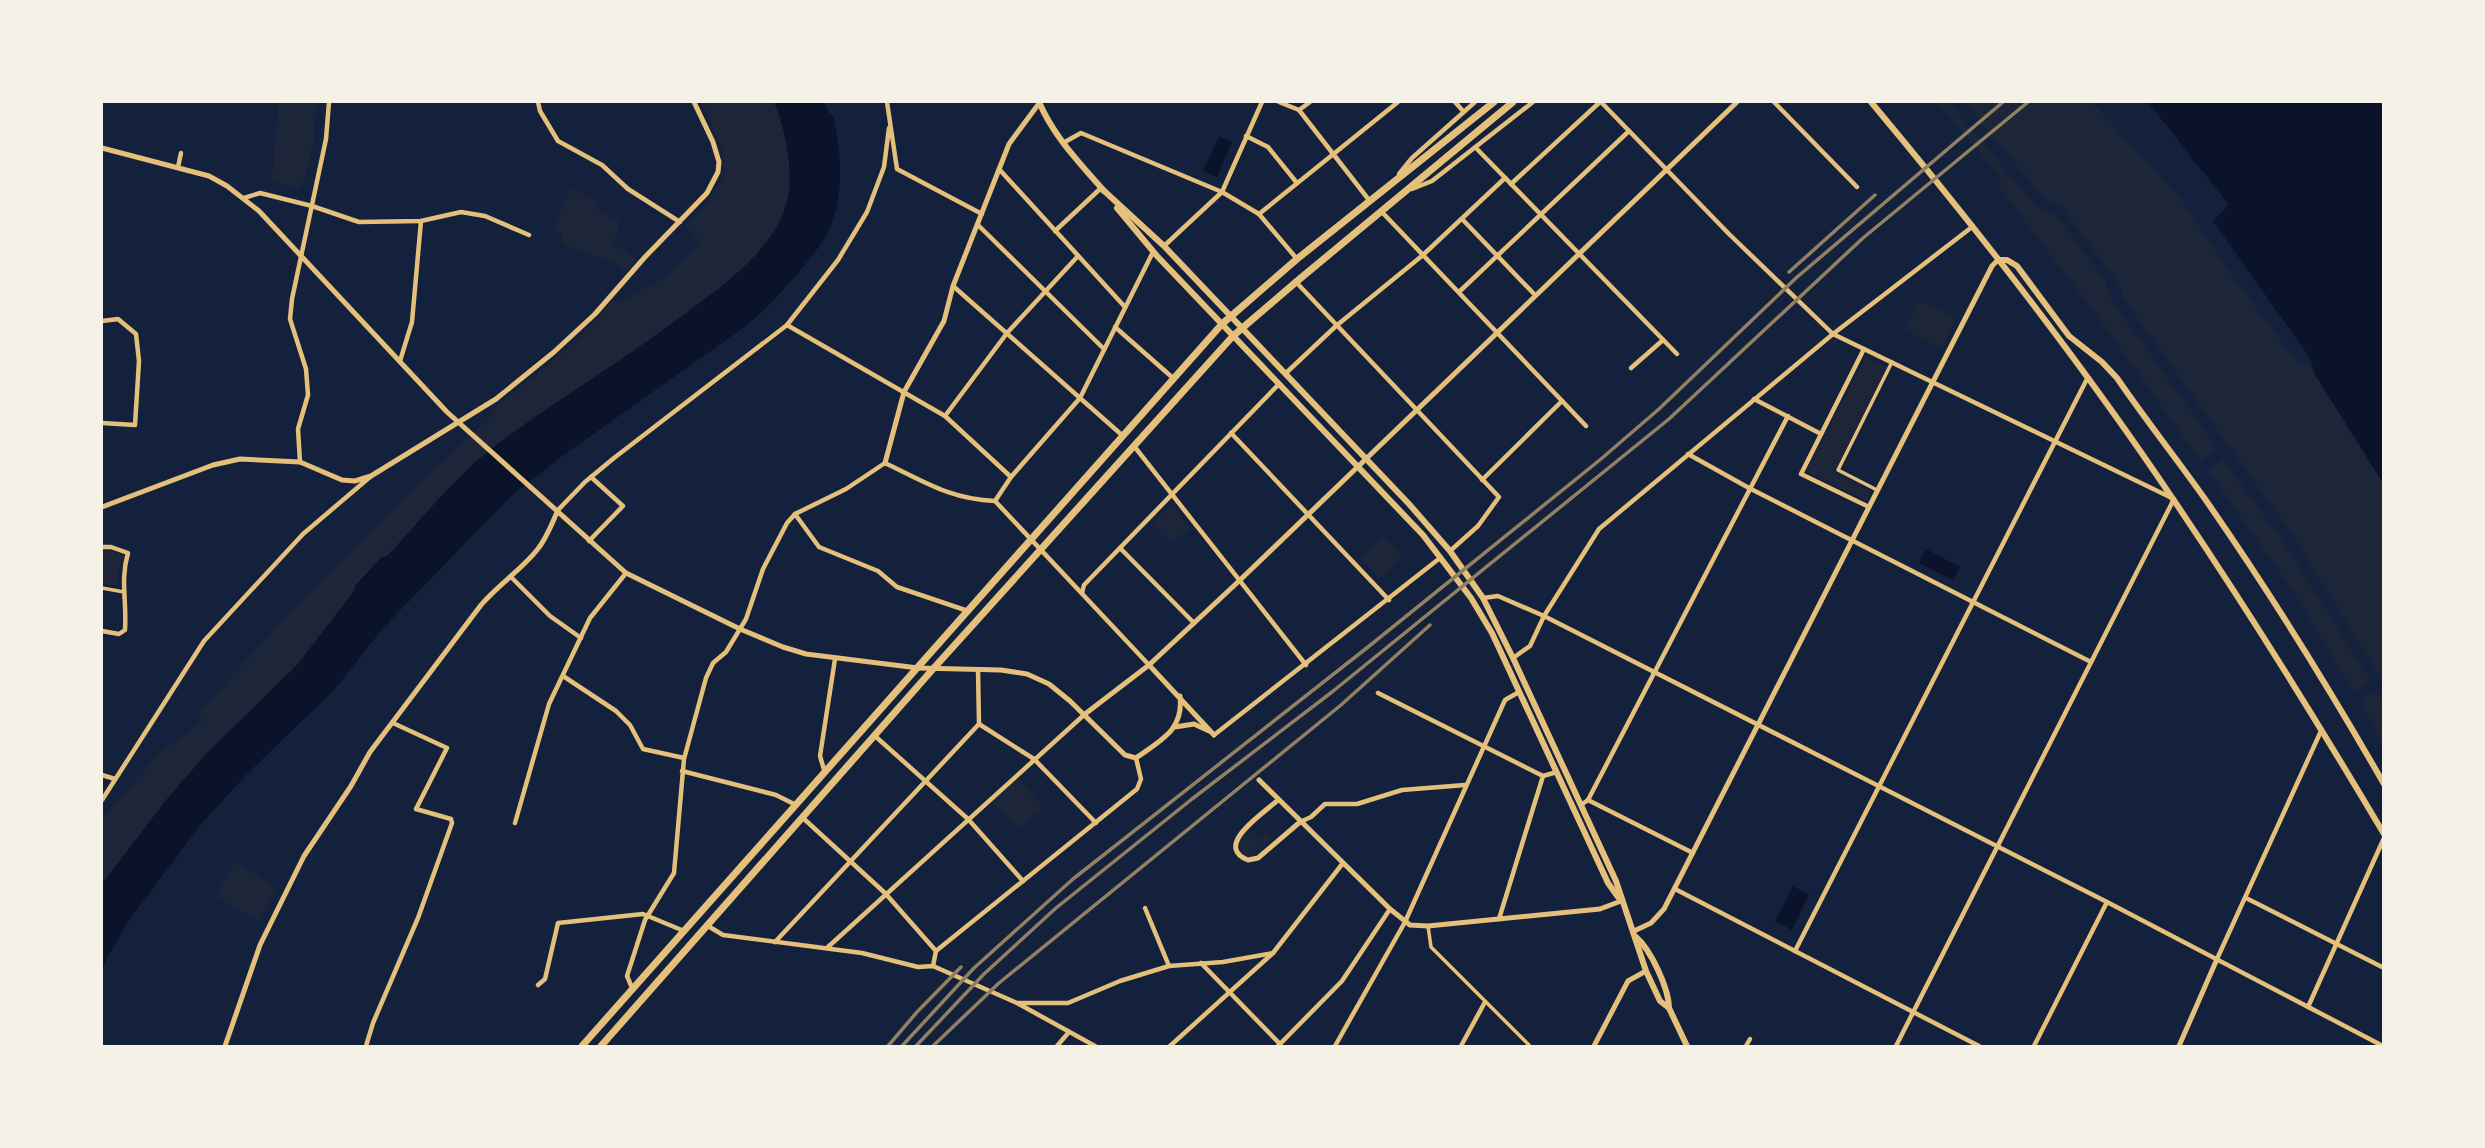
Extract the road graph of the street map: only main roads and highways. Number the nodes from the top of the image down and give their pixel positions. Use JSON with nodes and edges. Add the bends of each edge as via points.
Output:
{"nodes":[{"id":1,"x":1040,"y":102,"type":"edge"},
{"id":2,"x":1494,"y":102,"type":"edge"},
{"id":3,"x":1513,"y":102,"type":"edge"},
{"id":4,"x":1871,"y":102,"type":"edge"},
{"id":5,"x":1101,"y":188,"type":"junction"},
{"id":6,"x":1998,"y":260,"type":"junction"},
{"id":7,"x":1231,"y":316,"type":"junction"},
{"id":8,"x":1222,"y":324,"type":"junction"},
{"id":9,"x":1242,"y":327,"type":"junction"},
{"id":10,"x":1234,"y":336,"type":"junction"},
{"id":11,"x":2384,"y":784,"type":"edge"},
{"id":12,"x":2384,"y":836,"type":"edge"},
{"id":13,"x":1621,"y":901,"type":"junction"},
{"id":14,"x":1635,"y":934,"type":"junction"},
{"id":15,"x":1669,"y":1008,"type":"junction"},
{"id":16,"x":582,"y":1046,"type":"edge"},
{"id":17,"x":601,"y":1046,"type":"edge"},
{"id":18,"x":1686,"y":1046,"type":"edge"}],
"edges":[{"from":1,"to":5,"type":"main road","via":[[1062,144]]},
{"from":2,"to":7,"type":"main road"},
{"from":3,"to":9,"type":"main road"},
{"from":4,"to":6,"type":"main road"},
{"from":5,"to":7,"type":"main road"},
{"from":5,"to":8,"type":"main road"},
{"from":6,"to":11,"type":"main road","via":[[2015,264],[2069,336],[2117,377],[2270,594]]},
{"from":6,"to":12,"type":"main road","via":[[2174,499],[2322,728]]},
{"from":7,"to":8,"type":"main road"},
{"from":7,"to":9,"type":"main road"},
{"from":8,"to":10,"type":"main road"},
{"from":8,"to":16,"type":"main road"},
{"from":9,"to":10,"type":"main road"},
{"from":9,"to":13,"type":"main road","via":[[1425,521],[1483,598],[1584,803]]},
{"from":10,"to":13,"type":"main road","via":[[1441,557],[1471,598],[1520,691],[1608,883]]},
{"from":10,"to":17,"type":"main road"},
{"from":13,"to":14,"type":"main road"},
{"from":14,"to":15,"type":"main road","via":[[1646,946]]},
{"from":14,"to":15,"type":"main road","via":[[1646,971],[1660,1001]]},
{"from":15,"to":18,"type":"main road"}]}
